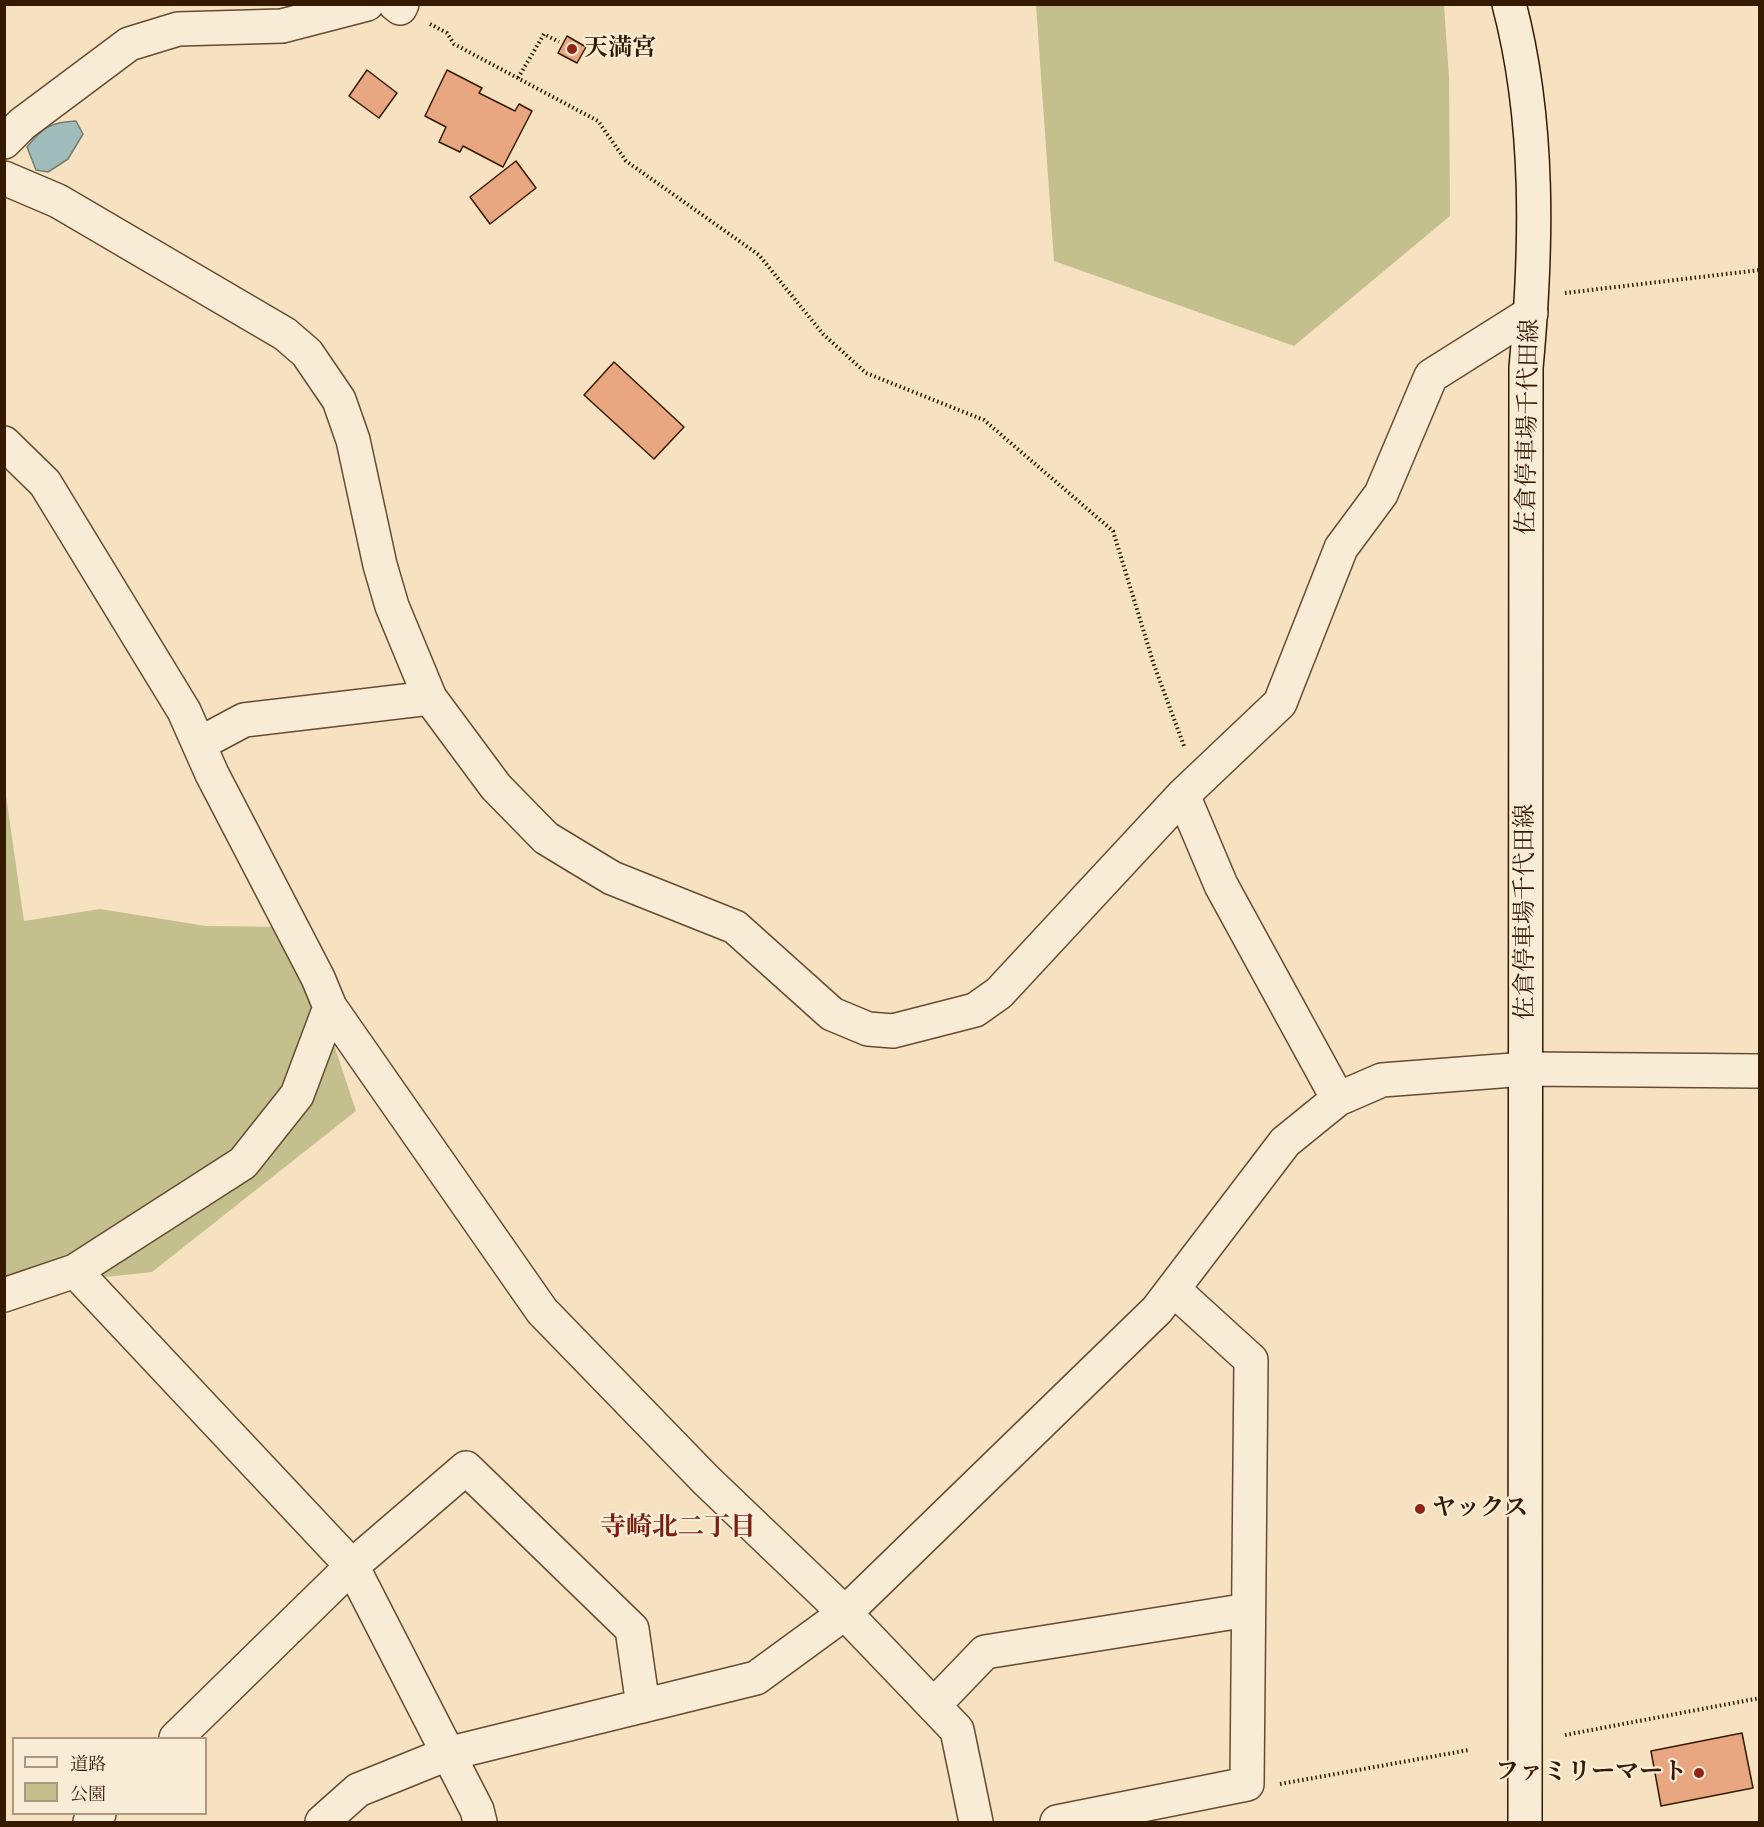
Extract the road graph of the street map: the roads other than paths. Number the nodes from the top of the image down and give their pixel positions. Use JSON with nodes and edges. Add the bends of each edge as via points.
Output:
{"nodes":[{"id":1,"x":367,"y":4,"type":"edge"},
{"id":2,"x":1509,"y":4,"type":"edge"},
{"id":3,"x":174,"y":17,"type":"edge"},
{"id":4,"x":4,"y":142,"type":"edge"},
{"id":5,"x":4,"y":177,"type":"edge"},
{"id":6,"x":1531,"y":305,"type":"junction"},
{"id":7,"x":4,"y":443,"type":"edge"},
{"id":8,"x":430,"y":698,"type":"junction"},
{"id":9,"x":199,"y":744,"type":"junction"},
{"id":10,"x":1189,"y":790,"type":"junction"},
{"id":11,"x":330,"y":1007,"type":"junction"},
{"id":12,"x":1526,"y":1069,"type":"junction"},
{"id":13,"x":1760,"y":1071,"type":"edge"},
{"id":14,"x":1338,"y":1099,"type":"junction"},
{"id":15,"x":75,"y":1271,"type":"junction"},
{"id":16,"x":1173,"y":1289,"type":"junction"},
{"id":17,"x":4,"y":1295,"type":"edge"},
{"id":18,"x":352,"y":1566,"type":"junction"},
{"id":19,"x":1248,"y":1610,"type":"junction"},
{"id":20,"x":845,"y":1613,"type":"junction"},
{"id":21,"x":934,"y":1705,"type":"junction"},
{"id":22,"x":643,"y":1706,"type":"junction"},
{"id":23,"x":177,"y":1737,"type":"edge"},
{"id":24,"x":447,"y":1754,"type":"junction"},
{"id":25,"x":322,"y":1822,"type":"edge"},
{"id":26,"x":480,"y":1822,"type":"edge"},
{"id":27,"x":976,"y":1822,"type":"edge"},
{"id":28,"x":1057,"y":1822,"type":"edge"},
{"id":29,"x":1525,"y":1822,"type":"edge"}],
"edges":[{"from":1,"to":3,"type":"street","via":[[282,26]]},
{"from":2,"to":6,"type":"street","name":"佐倉停車場千代田線","via":[[1526,94],[1533,195]]},
{"from":3,"to":4,"type":"street","via":[[129,44],[22,124]]},
{"from":5,"to":8,"type":"street","via":[[58,201],[285,334],[307,353],[339,400],[353,440],[392,606]]},
{"from":6,"to":10,"type":"street","via":[[1431,376],[1381,494],[1341,548],[1280,703]]},
{"from":6,"to":12,"type":"street","name":"佐倉停車場千代田線","via":[[1526,368]]},
{"from":7,"to":9,"type":"street","via":[[45,483],[184,711]]},
{"from":8,"to":9,"type":"street","via":[[244,720]]},
{"from":8,"to":10,"type":"street","via":[[496,787],[546,838],[612,878],[735,927],[832,1014],[868,1029],[893,1031],[975,1010],[999,993]]},
{"from":9,"to":11,"type":"street"},
{"from":10,"to":14,"type":"street","via":[[1221,885]]},
{"from":11,"to":15,"type":"street","via":[[297,1095],[243,1163]]},
{"from":11,"to":20,"type":"street","via":[[542,1311],[706,1480]]},
{"from":12,"to":13,"type":"street"},
{"from":12,"to":14,"type":"street","via":[[1382,1080]]},
{"from":12,"to":29,"type":"street","name":"佐倉停車場千代田線"},
{"from":14,"to":16,"type":"street","via":[[1285,1142]]},
{"from":15,"to":17,"type":"street"},
{"from":15,"to":18,"type":"street"},
{"from":16,"to":19,"type":"street","via":[[1251,1360]]},
{"from":16,"to":20,"type":"street","via":[[1157,1311]]},
{"from":18,"to":22,"type":"street","via":[[465,1468],[632,1629]]},
{"from":18,"to":23,"type":"street"},
{"from":18,"to":24,"type":"street"},
{"from":19,"to":21,"type":"street","via":[[985,1652]]},
{"from":19,"to":28,"type":"street","via":[[1247,1784]]},
{"from":20,"to":21,"type":"street"},
{"from":20,"to":22,"type":"street","via":[[756,1678]]},
{"from":21,"to":27,"type":"street","via":[[957,1730]]},
{"from":22,"to":24,"type":"street"},
{"from":24,"to":25,"type":"street","via":[[358,1790]]},
{"from":24,"to":26,"type":"street"}]}
